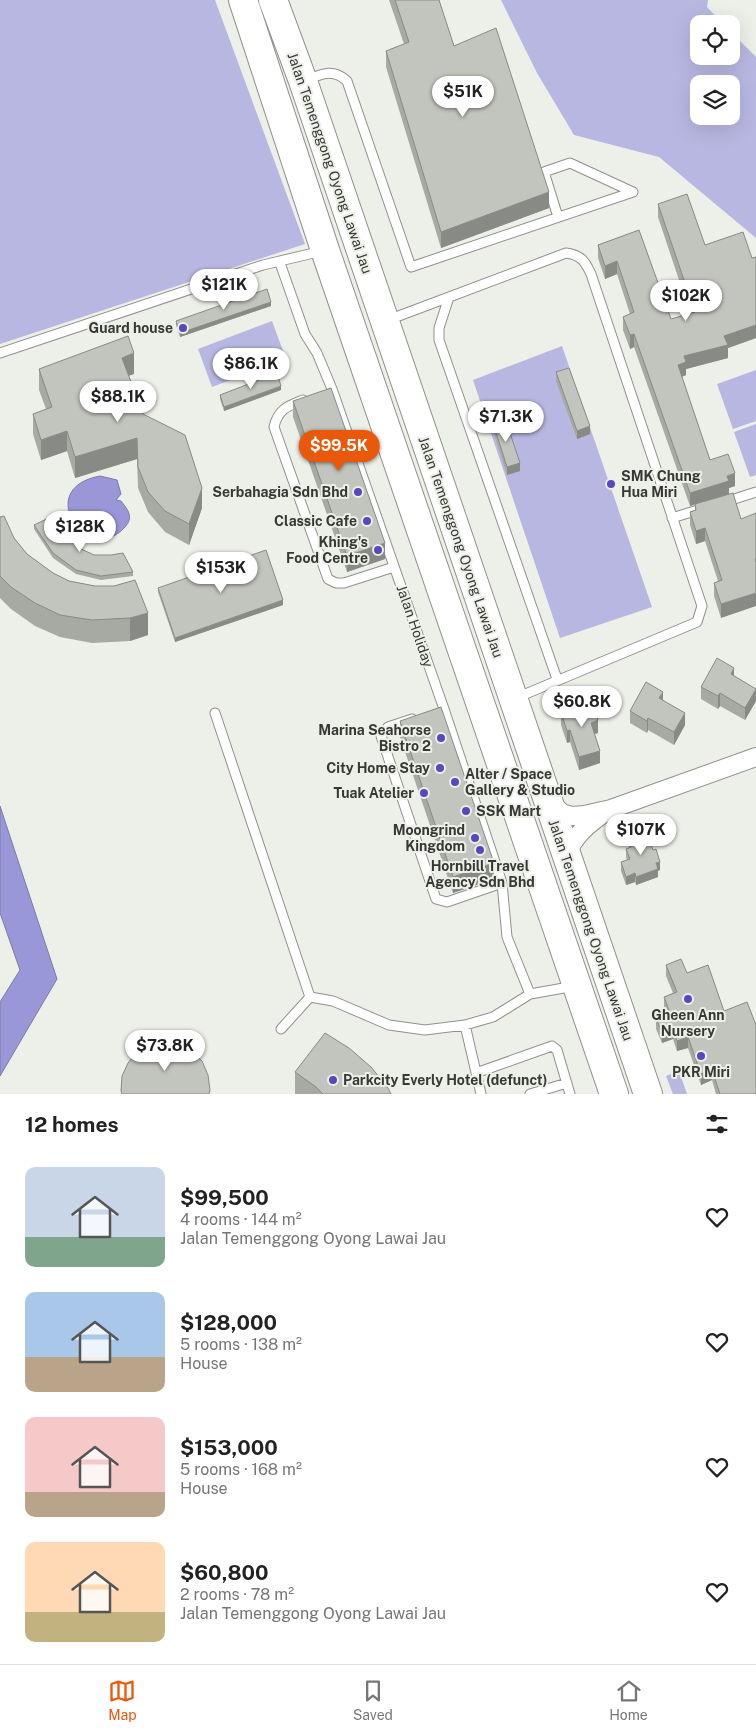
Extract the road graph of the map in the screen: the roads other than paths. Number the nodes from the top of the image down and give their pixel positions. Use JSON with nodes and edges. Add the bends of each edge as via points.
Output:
{"nodes":[{"id":1,"x":273,"y":0,"type":"edge"},
{"id":2,"x":243,"y":7,"type":"edge"},
{"id":3,"x":303,"y":80,"type":"junction"},
{"id":4,"x":558,"y":217,"type":"junction"},
{"id":5,"x":325,"y":250,"type":"junction"},
{"id":6,"x":280,"y":263,"type":"junction"},
{"id":7,"x":449,"y":297,"type":"junction"},
{"id":8,"x":384,"y":321,"type":"junction"},
{"id":9,"x":0,"y":352,"type":"edge"},
{"id":10,"x":323,"y":392,"type":"junction"},
{"id":11,"x":756,"y":492,"type":"edge"},
{"id":12,"x":719,"y":504,"type":"edge"},
{"id":13,"x":710,"y":507,"type":"edge"},
{"id":14,"x":672,"y":518,"type":"junction"},
{"id":15,"x":394,"y":567,"type":"junction"},
{"id":16,"x":557,"y":679,"type":"junction"},
{"id":17,"x":513,"y":699,"type":"junction"},
{"id":18,"x":444,"y":708,"type":"junction"},
{"id":19,"x":434,"y":712,"type":"edge"},
{"id":20,"x":214,"y":713,"type":"dead end"},
{"id":21,"x":425,"y":715,"type":"edge"},
{"id":22,"x":756,"y":757,"type":"edge"},
{"id":23,"x":547,"y":800,"type":"junction"},
{"id":24,"x":611,"y":809,"type":"junction"},
{"id":25,"x":566,"y":855,"type":"junction"},
{"id":26,"x":502,"y":883,"type":"junction"},
{"id":27,"x":582,"y":899,"type":"junction"},
{"id":28,"x":576,"y":986,"type":"junction"},
{"id":29,"x":530,"y":994,"type":"junction"},
{"id":30,"x":310,"y":997,"type":"junction"},
{"id":31,"x":465,"y":1025,"type":"junction"},
{"id":32,"x":281,"y":1029,"type":"dead end"},
{"id":33,"x":627,"y":1036,"type":"junction"},
{"id":34,"x":476,"y":1073,"type":"junction"},
{"id":35,"x":567,"y":1083,"type":"junction"},
{"id":36,"x":482,"y":1094,"type":"edge"},
{"id":37,"x":530,"y":1094,"type":"edge"},
{"id":38,"x":570,"y":1094,"type":"edge"},
{"id":39,"x":614,"y":1094,"type":"edge"},
{"id":40,"x":648,"y":1094,"type":"edge"}],
"edges":[{"from":1,"to":3,"type":"main road","name":"Jalan Temenggong Oyong Lawai Jau"},
{"from":2,"to":5,"type":"main road"},
{"from":3,"to":4,"type":"lane","via":[[331,72],[346,81],[411,267]]},
{"from":3,"to":8,"type":"main road","name":"Jalan Temenggong Oyong Lawai Jau"},
{"from":4,"to":4,"type":"lane","via":[[576,211],[633,192],[570,162],[544,172]]},
{"from":5,"to":6,"type":"lane"},
{"from":5,"to":28,"type":"main road"},
{"from":6,"to":9,"type":"lane","via":[[263,265]]},
{"from":6,"to":10,"type":"lane","name":"Jalan Holiday","via":[[306,334],[317,353]]},
{"from":7,"to":8,"type":"lane"},
{"from":7,"to":14,"type":"lane","via":[[566,253],[577,254],[586,262]]},
{"from":7,"to":16,"type":"lane","via":[[439,328],[439,340]]},
{"from":8,"to":17,"type":"main road","name":"Jalan Temenggong Oyong Lawai Jau"},
{"from":10,"to":15,"type":"lane","name":"Jalan Holiday"},
{"from":10,"to":15,"type":"lane","via":[[283,408],[276,416],[274,426],[328,579],[336,584],[344,583]]},
{"from":11,"to":12,"type":"lane"},
{"from":13,"to":14,"type":"lane"},
{"from":14,"to":16,"type":"lane","via":[[702,606],[697,622]]},
{"from":15,"to":18,"type":"lane","name":"Jalan Holiday"},
{"from":16,"to":17,"type":"lane"},
{"from":17,"to":23,"type":"main road","name":"Jalan Temenggong Oyong Lawai Jau"},
{"from":18,"to":19,"type":"lane"},
{"from":18,"to":26,"type":"lane","name":"Jalan Holiday"},
{"from":20,"to":30,"type":"lane"},
{"from":21,"to":26,"type":"lane","via":[[388,728],[381,736],[436,899],[447,902]]},
{"from":22,"to":24,"type":"street"},
{"from":23,"to":24,"type":"street","via":[[562,813],[572,816]]},
{"from":23,"to":25,"type":"main road","name":"Jalan Temenggong Oyong Lawai Jau"},
{"from":24,"to":25,"type":"street","via":[[581,831]]},
{"from":25,"to":27,"type":"main road","name":"Jalan Temenggong Oyong Lawai Jau"},
{"from":26,"to":29,"type":"lane","name":"Jalan Holiday","via":[[507,936]]},
{"from":27,"to":28,"type":"main road"},
{"from":27,"to":33,"type":"main road","name":"Jalan Temenggong Oyong Lawai Jau"},
{"from":28,"to":29,"type":"lane"},
{"from":28,"to":33,"type":"main road"},
{"from":28,"to":39,"type":"main road"},
{"from":29,"to":31,"type":"lane","via":[[493,1017]]},
{"from":30,"to":31,"type":"lane","via":[[333,1000],[389,1025],[425,1030]]},
{"from":30,"to":32,"type":"lane"},
{"from":31,"to":34,"type":"lane"},
{"from":33,"to":40,"type":"main road","name":"Jalan Temenggong Oyong Lawai Jau"},
{"from":34,"to":35,"type":"lane","via":[[552,1046],[557,1050]]},
{"from":34,"to":36,"type":"lane"},
{"from":35,"to":37,"type":"lane"},
{"from":35,"to":38,"type":"lane"}]}
